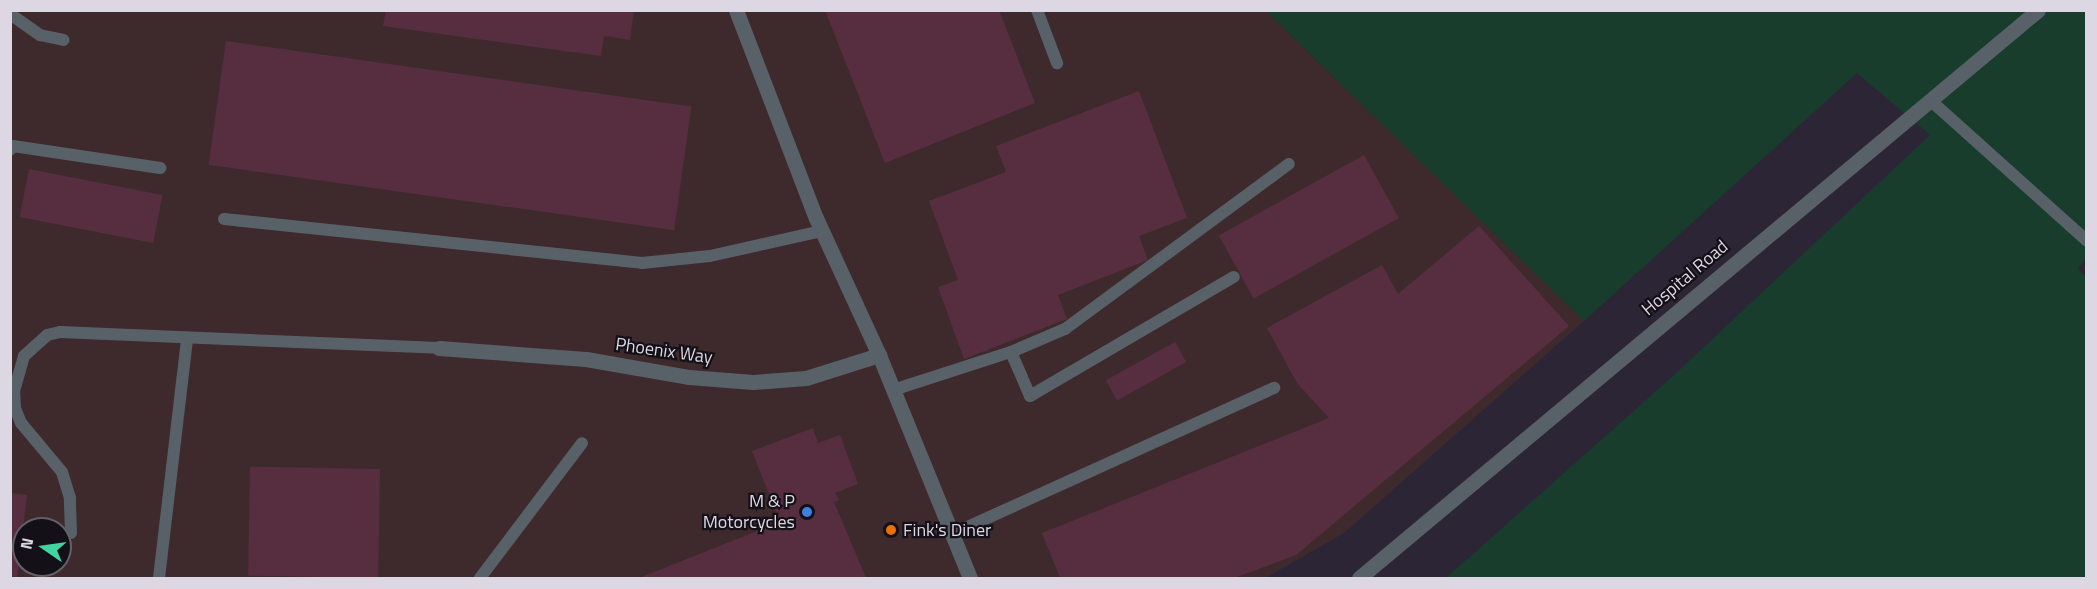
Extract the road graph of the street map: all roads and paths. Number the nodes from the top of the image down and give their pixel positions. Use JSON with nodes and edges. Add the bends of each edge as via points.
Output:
{"nodes":[{"id":1,"x":736,"y":10,"type":"edge"},
{"id":2,"x":1037,"y":10,"type":"edge"},
{"id":3,"x":2038,"y":10,"type":"edge"},
{"id":4,"x":10,"y":14,"type":"edge"},
{"id":5,"x":63,"y":40,"type":"dead end"},
{"id":6,"x":1057,"y":63,"type":"dead end"},
{"id":7,"x":1930,"y":100,"type":"junction"},
{"id":8,"x":10,"y":150,"type":"edge"},
{"id":9,"x":1288,"y":164,"type":"dead end"},
{"id":10,"x":160,"y":168,"type":"dead end"},
{"id":11,"x":224,"y":219,"type":"dead end"},
{"id":12,"x":822,"y":231,"type":"junction"},
{"id":13,"x":2086,"y":240,"type":"edge"},
{"id":14,"x":1234,"y":277,"type":"dead end"},
{"id":15,"x":188,"y":338,"type":"junction"},
{"id":16,"x":440,"y":348,"type":"joint"},
{"id":17,"x":1011,"y":352,"type":"junction"},
{"id":18,"x":879,"y":355,"type":"junction"},
{"id":19,"x":1274,"y":388,"type":"dead end"},
{"id":20,"x":893,"y":390,"type":"junction"},
{"id":21,"x":582,"y":443,"type":"dead end"},
{"id":22,"x":71,"y":517,"type":"edge"},
{"id":23,"x":952,"y":534,"type":"junction"},
{"id":24,"x":159,"y":579,"type":"edge"},
{"id":25,"x":480,"y":579,"type":"edge"},
{"id":26,"x":970,"y":579,"type":"edge"},
{"id":27,"x":1359,"y":579,"type":"edge"}],
"edges":[{"from":1,"to":12,"type":"street"},
{"from":2,"to":6,"type":"lane"},
{"from":3,"to":7,"type":"street","name":"Hospital Road"},
{"from":4,"to":5,"type":"lane","via":[[40,35]]},
{"from":7,"to":13,"type":"lane"},
{"from":7,"to":27,"type":"street","name":"Hospital Road"},
{"from":8,"to":10,"type":"lane","via":[[13,146]]},
{"from":9,"to":17,"type":"lane","via":[[1065,329]]},
{"from":11,"to":12,"type":"lane","via":[[642,263],[710,256]]},
{"from":12,"to":18,"type":"street"},
{"from":14,"to":17,"type":"lane","via":[[1030,396]]},
{"from":15,"to":16,"type":"lane"},
{"from":15,"to":22,"type":"lane","via":[[60,332],[35,343],[24,356],[14,391],[15,408],[21,423],[62,472],[70,498]]},
{"from":15,"to":24,"type":"lane"},
{"from":16,"to":18,"type":"street","name":"Phoenix Way","via":[[586,359],[753,382],[806,378]]},
{"from":17,"to":20,"type":"lane"},
{"from":18,"to":20,"type":"street"},
{"from":19,"to":23,"type":"lane"},
{"from":20,"to":23,"type":"street"},
{"from":21,"to":25,"type":"lane"},
{"from":23,"to":26,"type":"street"}]}
